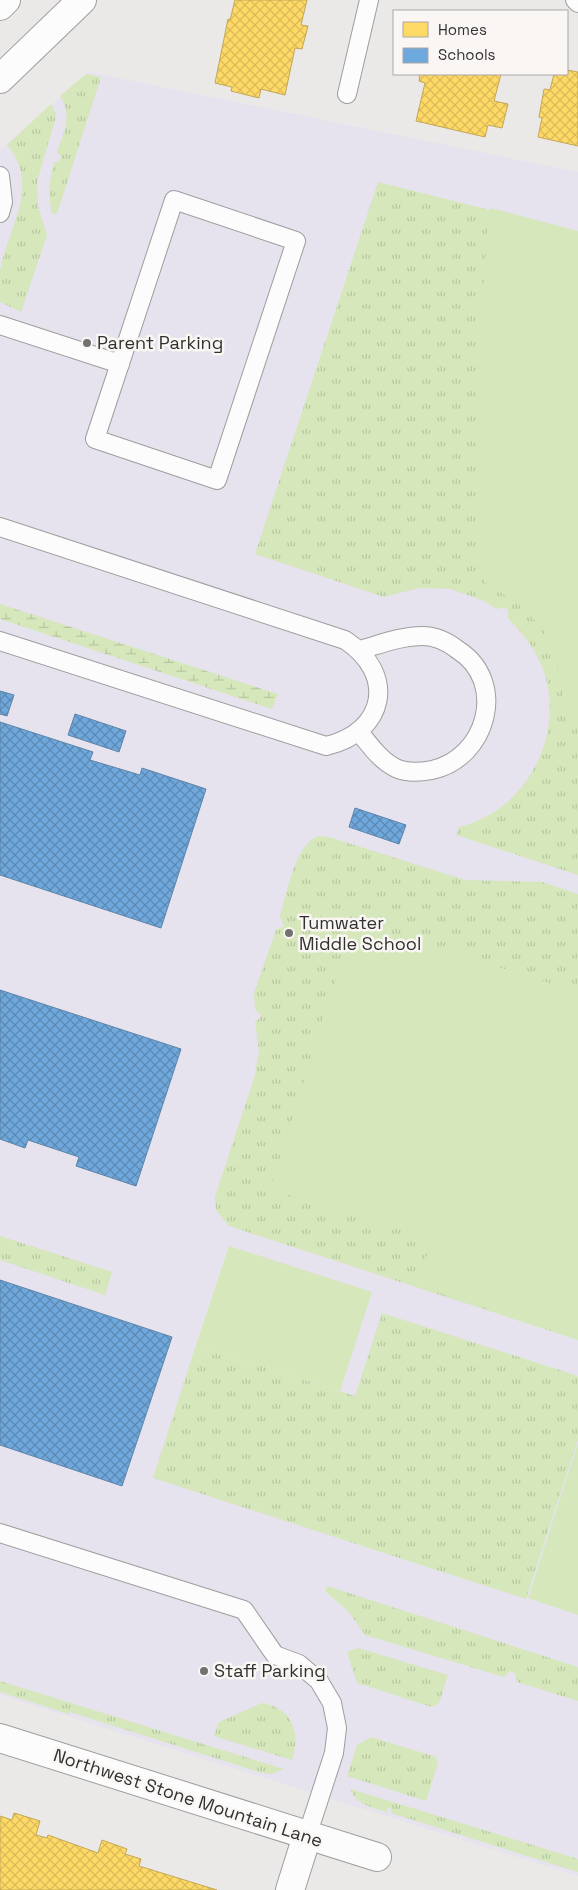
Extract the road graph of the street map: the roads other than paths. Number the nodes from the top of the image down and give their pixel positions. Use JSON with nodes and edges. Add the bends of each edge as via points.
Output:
{"nodes":[{"id":1,"x":6,"y":0,"type":"edge"},
{"id":2,"x":82,"y":0,"type":"edge"},
{"id":3,"x":369,"y":0,"type":"edge"},
{"id":4,"x":575,"y":0,"type":"edge"},
{"id":5,"x":578,"y":3,"type":"edge"},
{"id":6,"x":0,"y":6,"type":"edge"},
{"id":7,"x":0,"y":79,"type":"edge"},
{"id":8,"x":347,"y":94,"type":"dead end"},
{"id":9,"x":0,"y":176,"type":"edge"},
{"id":10,"x":0,"y":213,"type":"edge"},
{"id":11,"x":0,"y":325,"type":"edge"},
{"id":12,"x":120,"y":364,"type":"junction"},
{"id":13,"x":0,"y":526,"type":"edge"},
{"id":14,"x":0,"y":640,"type":"edge"},
{"id":15,"x":360,"y":650,"type":"junction"},
{"id":16,"x":359,"y":732,"type":"junction"},
{"id":17,"x":0,"y":1533,"type":"edge"},
{"id":18,"x":0,"y":1738,"type":"edge"},
{"id":19,"x":307,"y":1836,"type":"junction"},
{"id":20,"x":377,"y":1857,"type":"dead end"},
{"id":21,"x":290,"y":1890,"type":"edge"}],
"edges":[{"from":1,"to":6,"type":"street"},
{"from":2,"to":7,"type":"street"},
{"from":3,"to":8,"type":"lane"},
{"from":4,"to":5,"type":"lane"},
{"from":9,"to":10,"type":"lane","via":[[4,202]]},
{"from":11,"to":12,"type":"lane"},
{"from":12,"to":12,"type":"lane","via":[[95,439],[217,480],[296,241],[174,200]]},
{"from":13,"to":15,"type":"lane","via":[[345,640]]},
{"from":14,"to":16,"type":"lane","via":[[326,746],[344,742]]},
{"from":15,"to":16,"type":"lane","via":[[372,665],[378,682],[378,701],[371,718]]},
{"from":15,"to":16,"type":"lane","via":[[401,638],[425,636],[447,642],[466,655],[479,673],[486,695],[485,718],[477,738],[463,756],[443,768],[421,772],[398,769],[377,755]]},
{"from":17,"to":19,"type":"lane","via":[[244,1610],[276,1655],[299,1664],[319,1681],[332,1703],[337,1728],[334,1754]]},
{"from":18,"to":19,"type":"street","name":"Northwest Stone Mountain Lane"},
{"from":19,"to":20,"type":"street","name":"Northwest Stone Mountain Lane"},
{"from":19,"to":21,"type":"street"}]}
